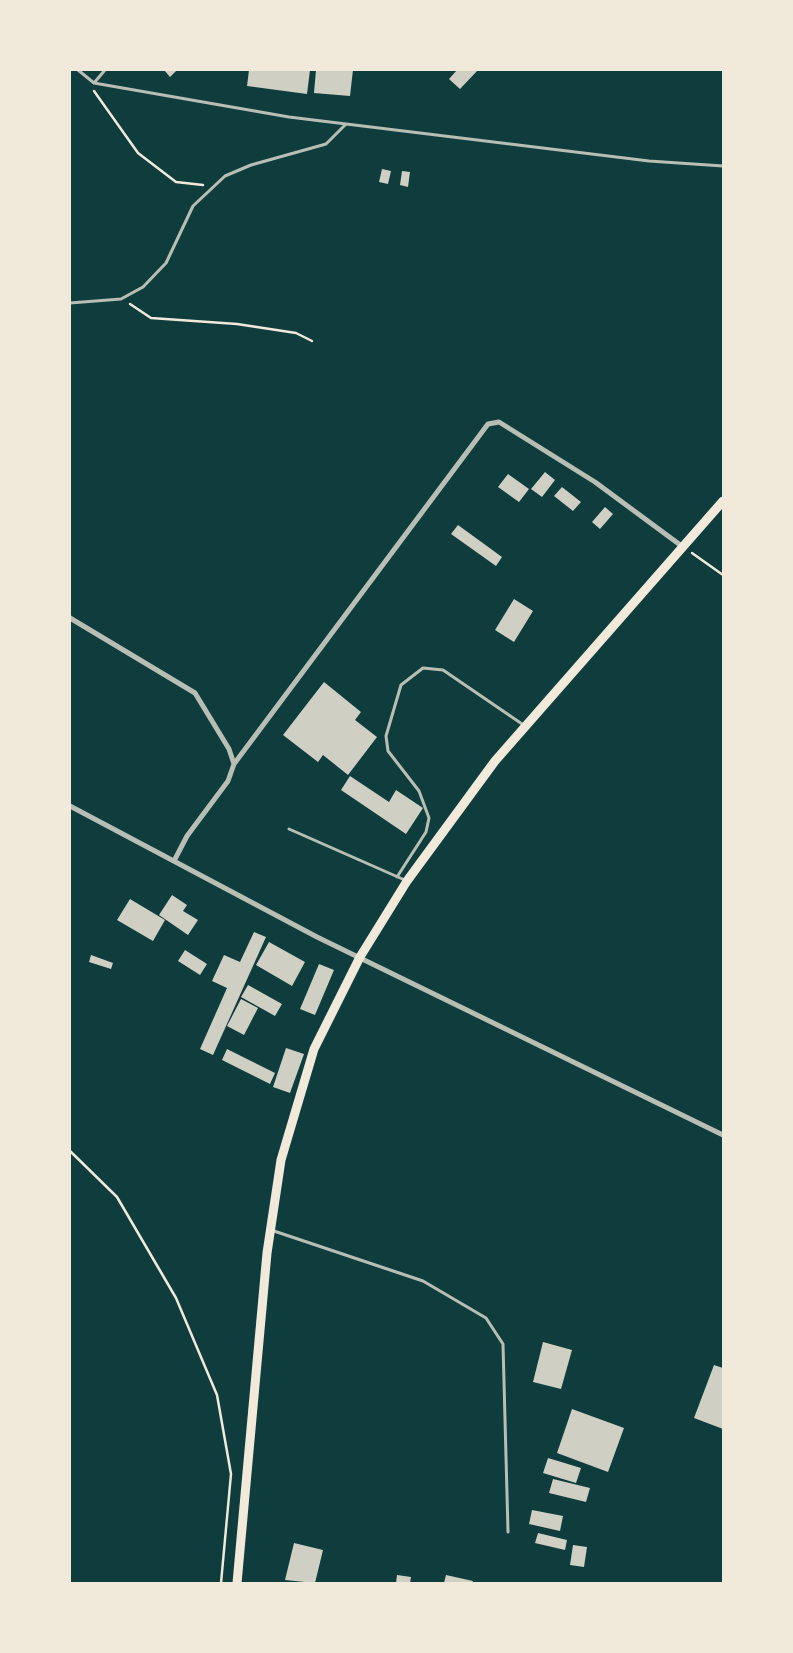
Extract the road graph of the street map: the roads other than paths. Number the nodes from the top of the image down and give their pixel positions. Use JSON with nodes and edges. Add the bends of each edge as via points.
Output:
{"nodes":[{"id":1,"x":78,"y":70,"type":"edge"},
{"id":2,"x":105,"y":70,"type":"edge"},
{"id":3,"x":94,"y":83,"type":"junction"},
{"id":4,"x":346,"y":124,"type":"junction"},
{"id":5,"x":723,"y":166,"type":"edge"},
{"id":6,"x":70,"y":303,"type":"edge"},
{"id":7,"x":723,"y":501,"type":"edge"},
{"id":8,"x":684,"y":547,"type":"junction"},
{"id":9,"x":70,"y":618,"type":"edge"},
{"id":10,"x":526,"y":726,"type":"junction"},
{"id":11,"x":234,"y":764,"type":"junction"},
{"id":12,"x":70,"y":806,"type":"edge"},
{"id":13,"x":289,"y":829,"type":"dead end"},
{"id":14,"x":174,"y":861,"type":"junction"},
{"id":15,"x":397,"y":876,"type":"junction"},
{"id":16,"x":407,"y":881,"type":"junction"},
{"id":17,"x":360,"y":957,"type":"junction"},
{"id":18,"x":723,"y":1135,"type":"edge"},
{"id":19,"x":270,"y":1230,"type":"junction"},
{"id":20,"x":508,"y":1532,"type":"dead end"},
{"id":21,"x":236,"y":1583,"type":"edge"}],
"edges":[{"from":1,"to":3,"type":"lane"},
{"from":2,"to":3,"type":"lane"},
{"from":3,"to":4,"type":"lane"},
{"from":4,"to":5,"type":"lane","via":[[649,161]]},
{"from":4,"to":6,"type":"lane","via":[[326,144],[237,170],[212,186],[193,206],[166,263],[143,287],[121,299]]},
{"from":7,"to":8,"type":"main road"},
{"from":8,"to":10,"type":"main road"},
{"from":8,"to":11,"type":"street","via":[[595,482],[499,422],[488,424]]},
{"from":9,"to":11,"type":"street","via":[[195,693],[229,749]]},
{"from":10,"to":15,"type":"lane","via":[[443,670],[423,668],[401,685],[386,736],[388,751],[419,791],[428,818],[426,832]]},
{"from":10,"to":16,"type":"main road","via":[[495,761]]},
{"from":11,"to":14,"type":"street","via":[[228,781],[187,836]]},
{"from":12,"to":14,"type":"street"},
{"from":13,"to":15,"type":"lane"},
{"from":14,"to":17,"type":"street"},
{"from":15,"to":16,"type":"lane"},
{"from":16,"to":17,"type":"main road"},
{"from":17,"to":18,"type":"street"},
{"from":17,"to":19,"type":"main road","via":[[314,1049],[281,1160]]},
{"from":19,"to":20,"type":"lane","via":[[423,1282],[486,1318],[503,1344]]},
{"from":19,"to":21,"type":"main road"}]}
